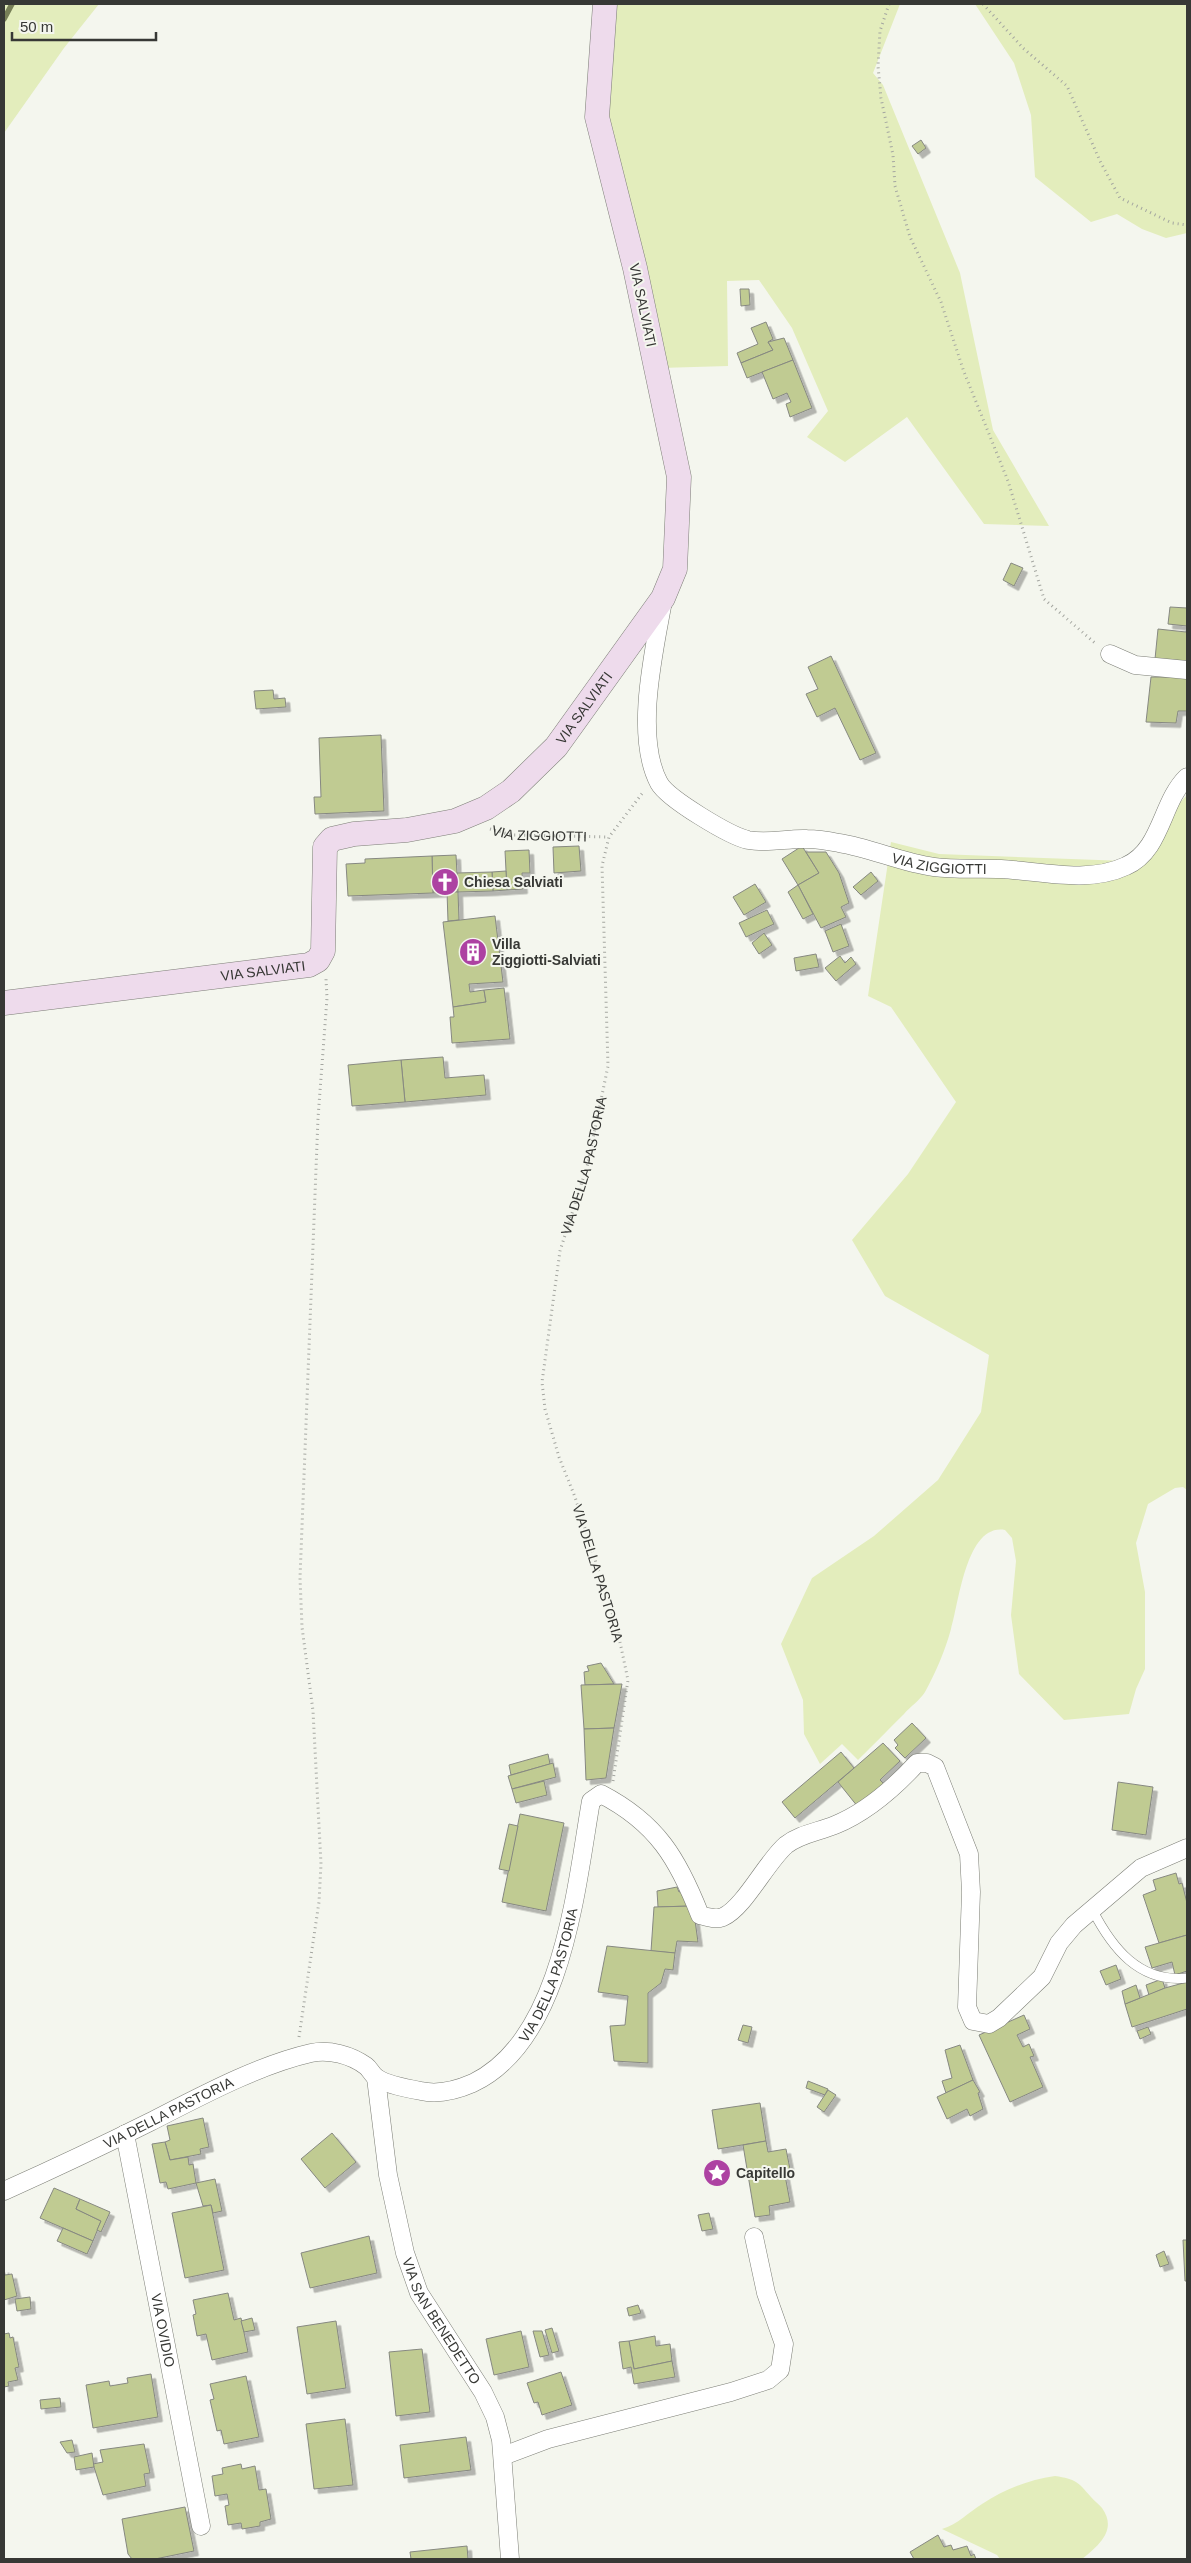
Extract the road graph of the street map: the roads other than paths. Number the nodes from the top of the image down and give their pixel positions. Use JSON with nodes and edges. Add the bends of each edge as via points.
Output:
{"nodes":[{"id":1,"x":605,"y":4,"type":"edge"},
{"id":2,"x":663,"y":598,"type":"junction"},
{"id":3,"x":1110,"y":654,"type":"road end"},
{"id":4,"x":1187,"y":670,"type":"edge"},
{"id":5,"x":1187,"y":777,"type":"edge"},
{"id":6,"x":4,"y":1003,"type":"edge"},
{"id":7,"x":1187,"y":1848,"type":"edge"},
{"id":8,"x":1092,"y":1909,"type":"junction"},
{"id":9,"x":1187,"y":1978,"type":"edge"},
{"id":10,"x":376,"y":2078,"type":"junction"},
{"id":11,"x":126,"y":2134,"type":"junction"},
{"id":12,"x":4,"y":2191,"type":"edge"},
{"id":13,"x":754,"y":2237,"type":"dead end"},
{"id":14,"x":503,"y":2456,"type":"junction"},
{"id":15,"x":201,"y":2526,"type":"dead end"},
{"id":16,"x":510,"y":2559,"type":"edge"}],
"edges":[{"from":1,"to":2,"type":"street","name":"VIA SALVIATI","via":[[597,118],[635,268],[679,477],[675,569]]},
{"from":2,"to":5,"type":"street","name":"VIA ZIGGIOTTI","via":[[647,699],[650,755],[660,784],[677,801],[708,821],[747,839],[771,842],[807,838],[840,843],[933,867],[1089,875],[1127,866],[1142,853],[1154,840]]},
{"from":2,"to":6,"type":"street","name":"VIA SALVIATI","via":[[556,747],[510,791],[486,808],[455,821],[407,830],[354,834],[332,840],[325,847],[323,951],[318,960],[309,965]]},
{"from":3,"to":4,"type":"street","via":[[1135,665]]},
{"from":7,"to":8,"type":"street","via":[[1141,1868]]},
{"from":8,"to":9,"type":"lane","via":[[1112,1942],[1140,1970],[1175,1980]]},
{"from":8,"to":10,"type":"street","name":"VIA DELLA PASTORIA","via":[[1059,1943],[1042,1977],[1000,2018],[989,2024],[973,2020],[967,2007],[969,1854],[935,1767],[916,1763],[899,1782],[862,1812],[784,1846],[723,1917],[700,1915],[680,1867],[666,1845],[624,1806],[601,1794],[591,1801],[570,1916],[557,1964],[538,2012],[515,2049],[481,2079],[458,2090],[422,2092]]},
{"from":10,"to":11,"type":"street","name":"VIA DELLA PASTORIA","via":[[368,2067],[345,2055],[312,2052],[201,2096]]},
{"from":10,"to":14,"type":"street","name":"VIA SAN BENEDETTO","via":[[388,2175],[405,2253],[419,2293],[483,2392],[495,2417]]},
{"from":11,"to":12,"type":"street","name":"VIA DELLA PASTORIA"},
{"from":11,"to":15,"type":"street","name":"VIA OVIDIO"},
{"from":13,"to":14,"type":"street","via":[[766,2293],[784,2344],[780,2370],[768,2380],[731,2392],[548,2439]]},
{"from":14,"to":16,"type":"street","name":"VIA SAN BENEDETTO"}]}
